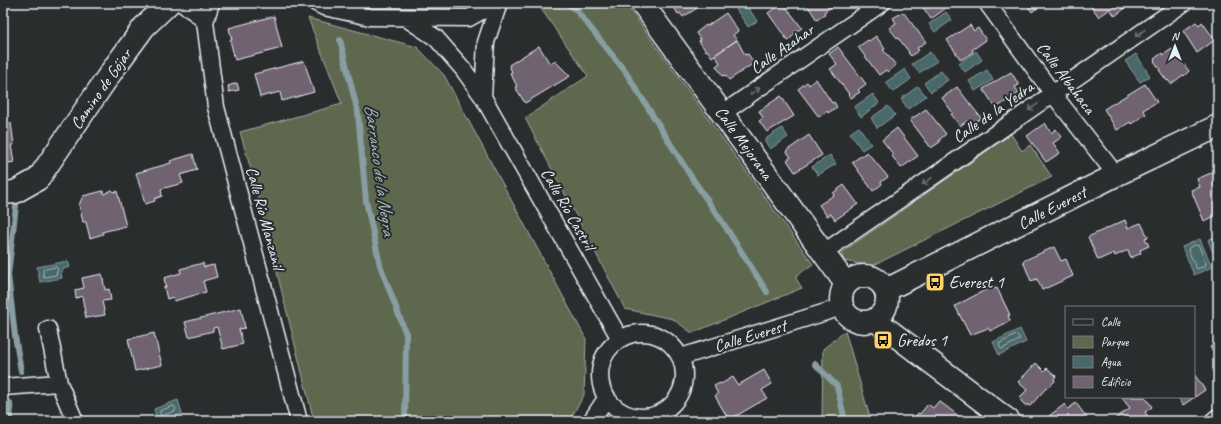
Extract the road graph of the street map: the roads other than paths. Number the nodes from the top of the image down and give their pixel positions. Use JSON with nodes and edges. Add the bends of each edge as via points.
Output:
{"nodes":[{"id":1,"x":169,"y":3,"type":"edge"},
{"id":2,"x":181,"y":3,"type":"edge"},
{"id":3,"x":212,"y":3,"type":"edge"},
{"id":4,"x":316,"y":3,"type":"edge"},
{"id":5,"x":497,"y":3,"type":"edge"},
{"id":6,"x":642,"y":3,"type":"edge"},
{"id":7,"x":882,"y":3,"type":"edge"},
{"id":8,"x":987,"y":3,"type":"edge"},
{"id":9,"x":1184,"y":3,"type":"edge"},
{"id":10,"x":406,"y":18,"type":"junction"},
{"id":11,"x":205,"y":22,"type":"junction"},
{"id":12,"x":1053,"y":94,"type":"junction"},
{"id":13,"x":484,"y":97,"type":"junction"},
{"id":14,"x":723,"y":113,"type":"junction"},
{"id":15,"x":1218,"y":126,"type":"edge"},
{"id":16,"x":1116,"y":175,"type":"junction"},
{"id":17,"x":3,"y":194,"type":"edge"},
{"id":18,"x":824,"y":252,"type":"junction"},
{"id":19,"x":846,"y":284,"type":"junction"},
{"id":20,"x":886,"y":290,"type":"junction"},
{"id":21,"x":842,"y":307,"type":"junction"},
{"id":22,"x":875,"y":320,"type":"junction"},
{"id":23,"x":48,"y":329,"type":"dead end"},
{"id":24,"x":620,"y":339,"type":"junction"},
{"id":25,"x":681,"y":357,"type":"junction"},
{"id":26,"x":60,"y":383,"type":"junction"},
{"id":27,"x":3,"y":387,"type":"edge"},
{"id":28,"x":607,"y":397,"type":"junction"},
{"id":29,"x":665,"y":416,"type":"edge"},
{"id":30,"x":1218,"y":417,"type":"edge"},
{"id":31,"x":75,"y":421,"type":"edge"},
{"id":32,"x":299,"y":421,"type":"edge"},
{"id":33,"x":591,"y":421,"type":"edge"},
{"id":34,"x":1009,"y":421,"type":"edge"},
{"id":35,"x":1213,"y":421,"type":"edge"}],
"edges":[{"from":1,"to":17,"type":"street","name":"Camino de Gójar","via":[[144,27],[38,179],[15,192]]},
{"from":2,"to":11,"type":"street"},
{"from":3,"to":11,"type":"street","name":"Calle Río Manzanil"},
{"from":4,"to":10,"type":"street","via":[[370,17]]},
{"from":5,"to":10,"type":"street","via":[[469,18]]},
{"from":5,"to":13,"type":"street","via":[[486,42]]},
{"from":6,"to":14,"type":"street","name":"Calle Mejorana"},
{"from":14,"to":7,"type":"street","name":"Calle Azahar","one_way":true},
{"from":8,"to":12,"type":"street","name":"Calle Albahaca"},
{"from":9,"to":12,"type":"street","name":"Calle de la Yedra","one_way":true},
{"from":10,"to":13,"type":"street","name":"Calle Río Castril","via":[[436,38]]},
{"from":11,"to":32,"type":"street","name":"Calle Río Manzanil","via":[[216,107]]},
{"from":12,"to":16,"type":"street","name":"Calle Albahaca"},
{"from":12,"to":18,"type":"street","name":"Calle de la Yedra","one_way":true},
{"from":13,"to":24,"type":"street","name":"Calle Río Castril"},
{"from":14,"to":18,"type":"street","name":"Calle Mejorana"},
{"from":15,"to":16,"type":"street","name":"Calle Everest"},
{"from":16,"to":20,"type":"street","name":"Calle Everest"},
{"from":18,"to":19,"type":"street","name":"Calle Mejorana"},
{"from":19,"to":20,"type":"street","via":[[860,276],[868,276],[876,278]]},
{"from":19,"to":21,"type":"street","via":[[841,295]]},
{"from":20,"to":22,"type":"street","via":[[888,304]]},
{"from":21,"to":22,"type":"street","via":[[852,319],[860,322]]},
{"from":21,"to":25,"type":"street","name":"Calle Everest"},
{"from":22,"to":34,"type":"street"},
{"from":23,"to":26,"type":"street"},
{"from":24,"to":25,"type":"street","via":[[634,333],[662,337],[673,345]]},
{"from":24,"to":28,"type":"street","via":[[610,347],[603,358],[601,385]]},
{"from":25,"to":29,"type":"street","via":[[684,382],[680,394]]},
{"from":26,"to":27,"type":"street"},
{"from":26,"to":31,"type":"street"},
{"from":28,"to":29,"type":"street","via":[[615,407],[638,417]]},
{"from":28,"to":33,"type":"street"},
{"from":30,"to":35,"type":"street"}]}
